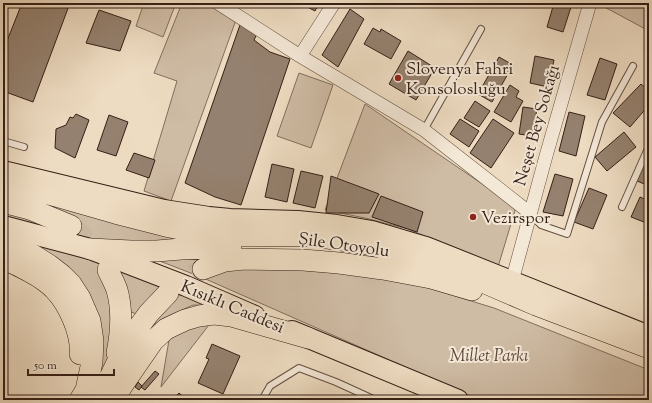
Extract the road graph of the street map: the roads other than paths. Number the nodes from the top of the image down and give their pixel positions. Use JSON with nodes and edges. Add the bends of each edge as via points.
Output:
{"nodes":[{"id":1,"x":6,"y":3,"type":"edge"},
{"id":2,"x":218,"y":3,"type":"edge"},
{"id":3,"x":334,"y":3,"type":"edge"},
{"id":4,"x":590,"y":3,"type":"edge"},
{"id":5,"x":3,"y":11,"type":"edge"},
{"id":6,"x":481,"y":29,"type":"dead end"},
{"id":7,"x":300,"y":56,"type":"junction"},
{"id":8,"x":633,"y":66,"type":"dead end"},
{"id":9,"x":424,"y":130,"type":"junction"},
{"id":10,"x":3,"y":141,"type":"edge"},
{"id":11,"x":649,"y":146,"type":"edge"},
{"id":12,"x":24,"y":147,"type":"dead end"},
{"id":13,"x":3,"y":171,"type":"edge"},
{"id":14,"x":3,"y":181,"type":"edge"},
{"id":15,"x":3,"y":202,"type":"edge"},
{"id":16,"x":622,"y":207,"type":"dead end"},
{"id":17,"x":530,"y":213,"type":"junction"},
{"id":18,"x":3,"y":226,"type":"edge"},
{"id":19,"x":71,"y":226,"type":"tunnel mouth"},
{"id":20,"x":3,"y":239,"type":"edge"},
{"id":21,"x":90,"y":249,"type":"junction"},
{"id":22,"x":3,"y":259,"type":"edge"},
{"id":23,"x":203,"y":269,"type":"tunnel mouth"},
{"id":24,"x":108,"y":270,"type":"tunnel mouth"},
{"id":25,"x":512,"y":281,"type":"junction"},
{"id":26,"x":168,"y":293,"type":"tunnel mouth"},
{"id":27,"x":480,"y":293,"type":"junction"},
{"id":28,"x":649,"y":336,"type":"edge"},
{"id":29,"x":308,"y":338,"type":"junction"},
{"id":30,"x":649,"y":348,"type":"edge"},
{"id":31,"x":649,"y":363,"type":"edge"},
{"id":32,"x":110,"y":375,"type":"junction"},
{"id":33,"x":424,"y":394,"type":"edge"},
{"id":34,"x":68,"y":400,"type":"edge"},
{"id":35,"x":80,"y":400,"type":"edge"},
{"id":36,"x":99,"y":400,"type":"edge"},
{"id":37,"x":112,"y":400,"type":"edge"},
{"id":38,"x":262,"y":400,"type":"edge"},
{"id":39,"x":373,"y":400,"type":"edge"},
{"id":40,"x":458,"y":400,"type":"edge"}],
"edges":[{"from":1,"to":5,"type":"lane"},
{"from":2,"to":7,"type":"street"},
{"from":3,"to":7,"type":"street"},
{"from":4,"to":17,"type":"street","name":"Neşet Bey Sokağı"},
{"from":6,"to":9,"type":"lane"},
{"from":7,"to":9,"type":"street"},
{"from":8,"to":17,"type":"lane","via":[[602,122],[567,234],[541,225]]},
{"from":9,"to":17,"type":"street"},
{"from":10,"to":12,"type":"lane"},
{"from":11,"to":16,"type":"lane"},
{"from":13,"to":25,"type":"main road","via":[[164,210],[230,219],[298,221],[372,231],[426,247]]},
{"from":14,"to":30,"type":"highway","name":"Şile Otoyolu","via":[[170,228],[209,234],[314,236],[368,244],[419,257]]},
{"from":15,"to":19,"type":"highway","via":[[30,209]]},
{"from":17,"to":25,"type":"street","name":"Neşet Bey Sokağı"},
{"from":18,"to":21,"type":"main road","name":"Kısıklı Caddesi"},
{"from":20,"to":35,"type":"highway","via":[[49,265],[71,284],[80,298],[90,321],[93,341],[86,390]]},
{"from":21,"to":27,"type":"highway","name":"Şile Otoyolu","via":[[157,251],[249,246],[316,248],[397,262],[439,274]]},
{"from":21,"to":29,"type":"main road","name":"Kısıklı Caddesi","via":[[186,286]]},
{"from":22,"to":34,"type":"highway","via":[[41,278],[54,289],[71,314],[78,331],[80,350],[78,374]]},
{"from":23,"to":27,"type":"highway","via":[[225,261],[244,258],[339,263],[431,278]]},
{"from":24,"to":32,"type":"highway","via":[[117,289],[121,319],[117,356]]},
{"from":25,"to":28,"type":"main road"},
{"from":26,"to":32,"type":"highway","via":[[133,333]]},
{"from":27,"to":31,"type":"highway","name":"Şile Otoyolu"},
{"from":29,"to":33,"type":"main road","name":"Kısıklı Caddesi"},
{"from":29,"to":37,"type":"highway","via":[[231,316],[214,314],[185,320],[166,329],[153,341]]},
{"from":32,"to":36,"type":"highway"},
{"from":33,"to":40,"type":"main road","name":"Kısıklı Caddesi"},
{"from":38,"to":39,"type":"lane","via":[[270,386],[299,368]]}]}
